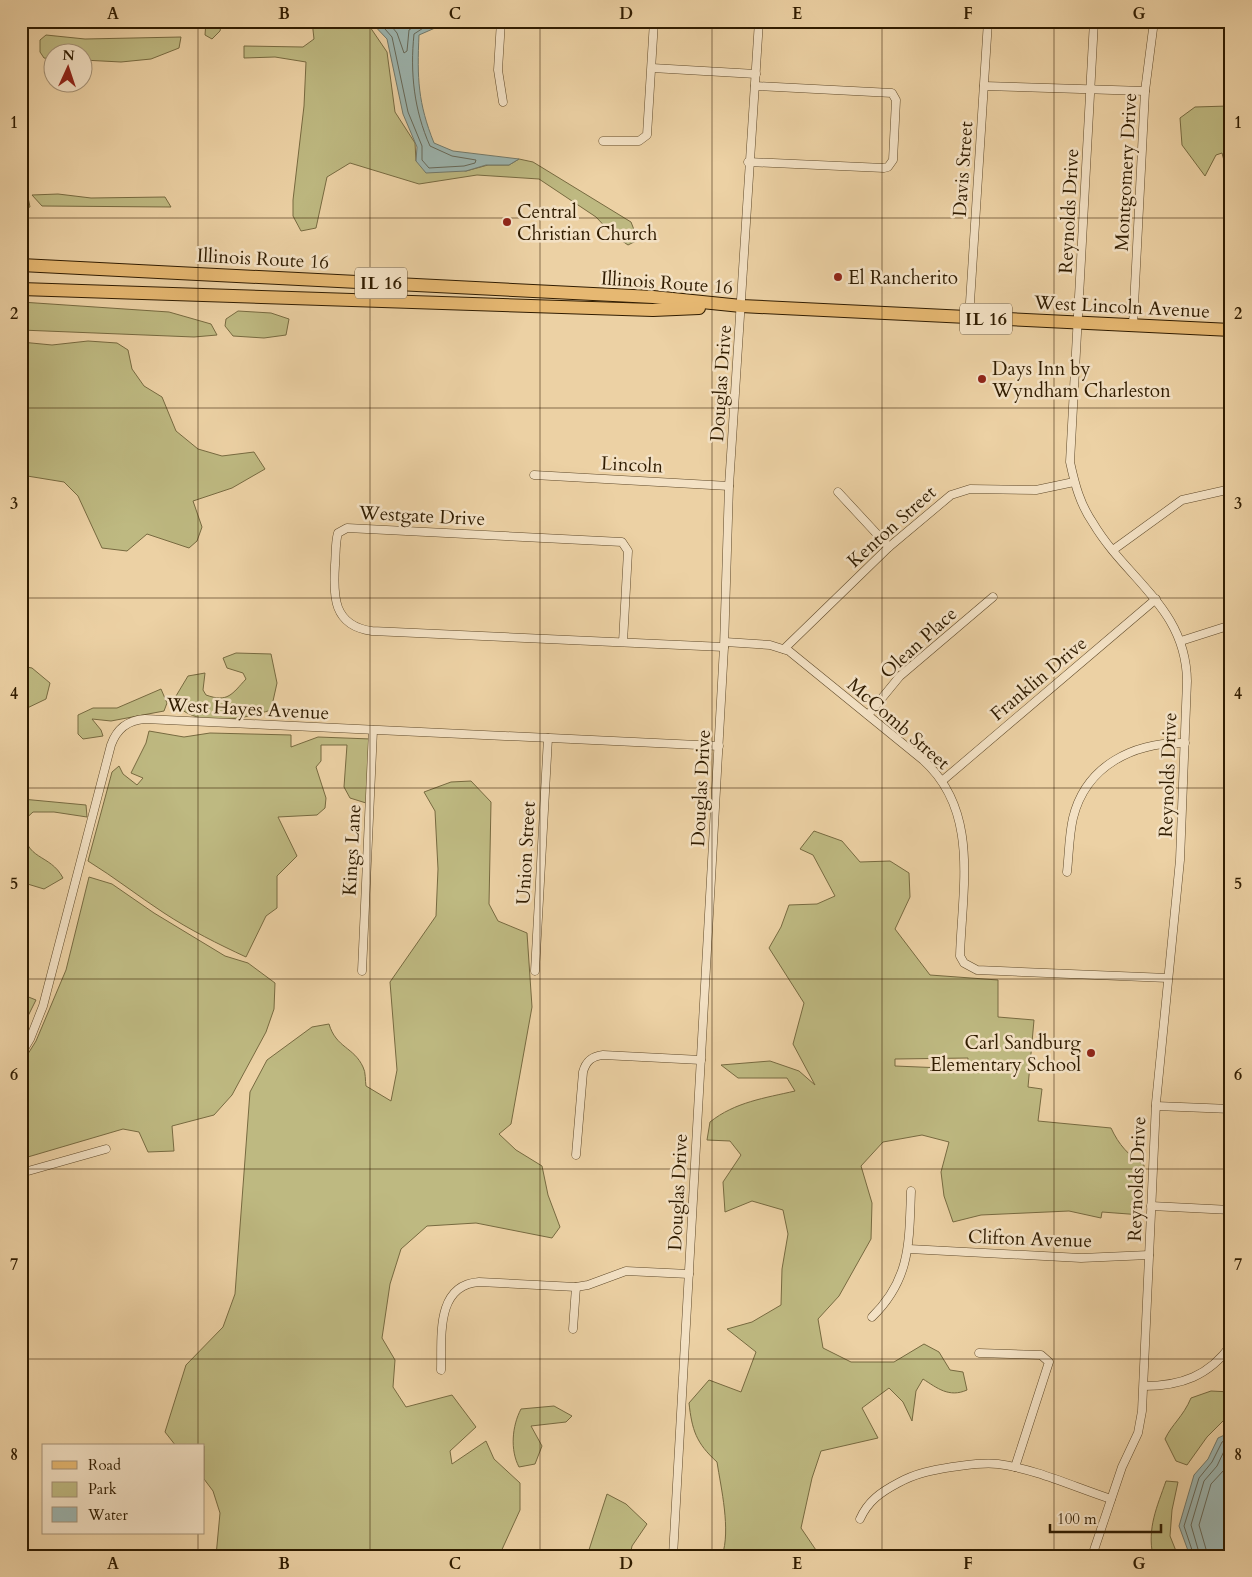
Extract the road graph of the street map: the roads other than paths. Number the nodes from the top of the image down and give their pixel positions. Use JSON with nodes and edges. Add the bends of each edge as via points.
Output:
{"nodes":[{"id":1,"x":501,"y":21,"type":"edge"},
{"id":2,"x":654,"y":21,"type":"edge"},
{"id":3,"x":759,"y":21,"type":"edge"},
{"id":4,"x":988,"y":21,"type":"edge"},
{"id":5,"x":1094,"y":21,"type":"edge"},
{"id":6,"x":1154,"y":21,"type":"edge"},
{"id":7,"x":652,"y":68,"type":"junction"},
{"id":8,"x":756,"y":74,"type":"junction"},
{"id":9,"x":755,"y":86,"type":"junction"},
{"id":10,"x":984,"y":86,"type":"junction"},
{"id":11,"x":1091,"y":89,"type":"junction"},
{"id":12,"x":1145,"y":91,"type":"junction"},
{"id":13,"x":503,"y":102,"type":"dead end"},
{"id":14,"x":603,"y":141,"type":"dead end"},
{"id":15,"x":748,"y":162,"type":"junction"},
{"id":16,"x":21,"y":265,"type":"edge"},
{"id":17,"x":21,"y":289,"type":"edge"},
{"id":18,"x":741,"y":306,"type":"junction"},
{"id":19,"x":969,"y":318,"type":"junction"},
{"id":20,"x":1078,"y":323,"type":"junction"},
{"id":21,"x":1133,"y":326,"type":"junction"},
{"id":22,"x":1231,"y":330,"type":"edge"},
{"id":23,"x":534,"y":475,"type":"dead end"},
{"id":24,"x":1074,"y":482,"type":"junction"},
{"id":25,"x":729,"y":486,"type":"junction"},
{"id":26,"x":1231,"y":489,"type":"edge"},
{"id":27,"x":838,"y":492,"type":"dead end"},
{"id":28,"x":889,"y":547,"type":"junction"},
{"id":29,"x":1113,"y":550,"type":"junction"},
{"id":30,"x":993,"y":597,"type":"dead end"},
{"id":31,"x":1156,"y":599,"type":"junction"},
{"id":32,"x":1231,"y":625,"type":"edge"},
{"id":33,"x":1181,"y":641,"type":"junction"},
{"id":34,"x":623,"y":642,"type":"junction"},
{"id":35,"x":724,"y":645,"type":"junction"},
{"id":36,"x":784,"y":648,"type":"junction"},
{"id":37,"x":868,"y":715,"type":"junction"},
{"id":38,"x":373,"y":730,"type":"junction"},
{"id":39,"x":548,"y":738,"type":"junction"},
{"id":40,"x":1185,"y":743,"type":"junction"},
{"id":41,"x":719,"y":746,"type":"junction"},
{"id":42,"x":942,"y":781,"type":"junction"},
{"id":43,"x":1067,"y":872,"type":"dead end"},
{"id":44,"x":535,"y":970,"type":"dead end"},
{"id":45,"x":362,"y":971,"type":"dead end"},
{"id":46,"x":1168,"y":978,"type":"junction"},
{"id":47,"x":21,"y":1054,"type":"edge"},
{"id":48,"x":701,"y":1060,"type":"junction"},
{"id":49,"x":1156,"y":1106,"type":"junction"},
{"id":50,"x":1231,"y":1109,"type":"edge"},
{"id":51,"x":106,"y":1149,"type":"dead end"},
{"id":52,"x":576,"y":1155,"type":"dead end"},
{"id":53,"x":21,"y":1173,"type":"edge"},
{"id":54,"x":911,"y":1191,"type":"dead end"},
{"id":55,"x":1151,"y":1206,"type":"junction"},
{"id":56,"x":1231,"y":1210,"type":"edge"},
{"id":57,"x":909,"y":1249,"type":"junction"},
{"id":58,"x":1149,"y":1255,"type":"junction"},
{"id":59,"x":689,"y":1274,"type":"junction"},
{"id":60,"x":576,"y":1287,"type":"junction"},
{"id":61,"x":872,"y":1317,"type":"dead end"},
{"id":62,"x":573,"y":1329,"type":"dead end"},
{"id":63,"x":1231,"y":1345,"type":"edge"},
{"id":64,"x":979,"y":1353,"type":"dead end"},
{"id":65,"x":441,"y":1370,"type":"dead end"},
{"id":66,"x":1144,"y":1386,"type":"junction"},
{"id":67,"x":1015,"y":1467,"type":"junction"},
{"id":68,"x":1111,"y":1499,"type":"junction"},
{"id":69,"x":860,"y":1519,"type":"dead end"},
{"id":70,"x":673,"y":1556,"type":"edge"},
{"id":71,"x":1092,"y":1556,"type":"edge"}],
"edges":[{"from":1,"to":13,"type":"street","via":[[498,70]]},
{"from":2,"to":7,"type":"street"},
{"from":3,"to":8,"type":"street","name":"Douglas Drive"},
{"from":4,"to":10,"type":"street","name":"Davis Street"},
{"from":5,"to":11,"type":"street","name":"Reynolds Drive"},
{"from":6,"to":12,"type":"street","name":"Montgomery Drive"},
{"from":7,"to":8,"type":"street"},
{"from":7,"to":14,"type":"street","via":[[647,134],[639,141]]},
{"from":8,"to":9,"type":"street","name":"Douglas Drive"},
{"from":9,"to":15,"type":"street","name":"Douglas Drive"},
{"from":9,"to":15,"type":"street","via":[[892,93],[896,100],[893,160],[884,168]]},
{"from":10,"to":11,"type":"street"},
{"from":10,"to":19,"type":"street","name":"Davis Street"},
{"from":11,"to":12,"type":"street"},
{"from":11,"to":20,"type":"street","name":"Reynolds Drive"},
{"from":12,"to":21,"type":"street","name":"Montgomery Drive"},
{"from":15,"to":18,"type":"street","name":"Douglas Drive"},
{"from":16,"to":18,"type":"main road","name":"Illinois Route 16","number":"IL 16","via":[[653,297]]},
{"from":17,"to":18,"type":"main road","name":"Illinois Route 16","number":"IL 16","via":[[653,310]]},
{"from":18,"to":19,"type":"main road","name":"West Lincoln Avenue","number":"IL 16"},
{"from":18,"to":25,"type":"street","name":"Douglas Drive"},
{"from":19,"to":20,"type":"main road","name":"West Lincoln Avenue","number":"IL 16"},
{"from":20,"to":21,"type":"main road","name":"West Lincoln Avenue","number":"IL 16"},
{"from":20,"to":24,"type":"street","name":"Reynolds Drive","via":[[1069,448]]},
{"from":21,"to":22,"type":"main road","name":"West Lincoln Avenue","number":"IL 16"},
{"from":23,"to":25,"type":"street","name":"Lincoln"},
{"from":24,"to":28,"type":"street","name":"Kenton Street","via":[[1036,490],[960,491],[942,500]]},
{"from":24,"to":29,"type":"street","name":"Reynolds Drive","via":[[1093,525]]},
{"from":25,"to":35,"type":"street","name":"Douglas Drive"},
{"from":26,"to":29,"type":"street","via":[[1182,500]]},
{"from":27,"to":28,"type":"street"},
{"from":28,"to":36,"type":"street","name":"Kenton Street"},
{"from":29,"to":31,"type":"street","name":"Reynolds Drive"},
{"from":30,"to":37,"type":"street","name":"Olean Place","via":[[900,676]]},
{"from":31,"to":33,"type":"street","name":"Reynolds Drive"},
{"from":31,"to":42,"type":"street","name":"Franklin Drive"},
{"from":32,"to":33,"type":"street"},
{"from":33,"to":40,"type":"street","name":"Reynolds Drive","via":[[1187,667]]},
{"from":34,"to":34,"type":"street","name":"Westgate Drive","via":[[361,628],[346,619],[334,597],[338,533],[347,528],[622,542],[628,551]]},
{"from":34,"to":35,"type":"street","name":"Westgate Drive"},
{"from":35,"to":36,"type":"street","name":"McComb Street"},
{"from":35,"to":41,"type":"street","name":"Douglas Drive"},
{"from":36,"to":37,"type":"street","name":"McComb Street"},
{"from":37,"to":42,"type":"street","name":"McComb Street","via":[[928,765]]},
{"from":38,"to":39,"type":"street","name":"West Hayes Avenue"},
{"from":38,"to":45,"type":"street","name":"Kings Lane"},
{"from":38,"to":47,"type":"street","name":"West Hayes Avenue","via":[[145,719],[130,722],[118,730],[111,745],[42,1006]]},
{"from":39,"to":41,"type":"street","name":"West Hayes Avenue"},
{"from":39,"to":44,"type":"street","name":"Union Street"},
{"from":40,"to":43,"type":"street","via":[[1160,743],[1136,748],[1112,761],[1093,778],[1073,816]]},
{"from":40,"to":46,"type":"street","name":"Reynolds Drive","via":[[1180,860]]},
{"from":41,"to":48,"type":"street","name":"Douglas Drive"},
{"from":42,"to":46,"type":"street","name":"McComb Street","via":[[957,810],[963,837],[960,956],[964,963],[977,970]]},
{"from":46,"to":49,"type":"street","name":"Reynolds Drive"},
{"from":48,"to":52,"type":"street","via":[[592,1057],[583,1072]]},
{"from":48,"to":59,"type":"street","name":"Douglas Drive"},
{"from":49,"to":50,"type":"street"},
{"from":49,"to":55,"type":"street","name":"Reynolds Drive"},
{"from":51,"to":53,"type":"street"},
{"from":54,"to":57,"type":"street"},
{"from":55,"to":56,"type":"street"},
{"from":55,"to":58,"type":"street","name":"Reynolds Drive"},
{"from":57,"to":58,"type":"street","name":"Clifton Avenue","via":[[1081,1258]]},
{"from":57,"to":61,"type":"street","via":[[894,1291]]},
{"from":58,"to":66,"type":"street","name":"Reynolds Drive"},
{"from":59,"to":60,"type":"street","via":[[626,1271]]},
{"from":59,"to":70,"type":"street","name":"Douglas Drive"},
{"from":60,"to":62,"type":"street"},
{"from":60,"to":65,"type":"street","via":[[479,1282],[457,1289],[445,1308]]},
{"from":63,"to":66,"type":"street","via":[[1214,1365],[1193,1378],[1169,1385]]},
{"from":64,"to":67,"type":"street","via":[[1041,1355],[1049,1362]]},
{"from":66,"to":68,"type":"street","name":"Reynolds Drive","via":[[1141,1421]]},
{"from":67,"to":68,"type":"street"},
{"from":67,"to":69,"type":"street","via":[[981,1464],[922,1472],[872,1499]]},
{"from":68,"to":71,"type":"street","name":"Reynolds Drive"}]}
